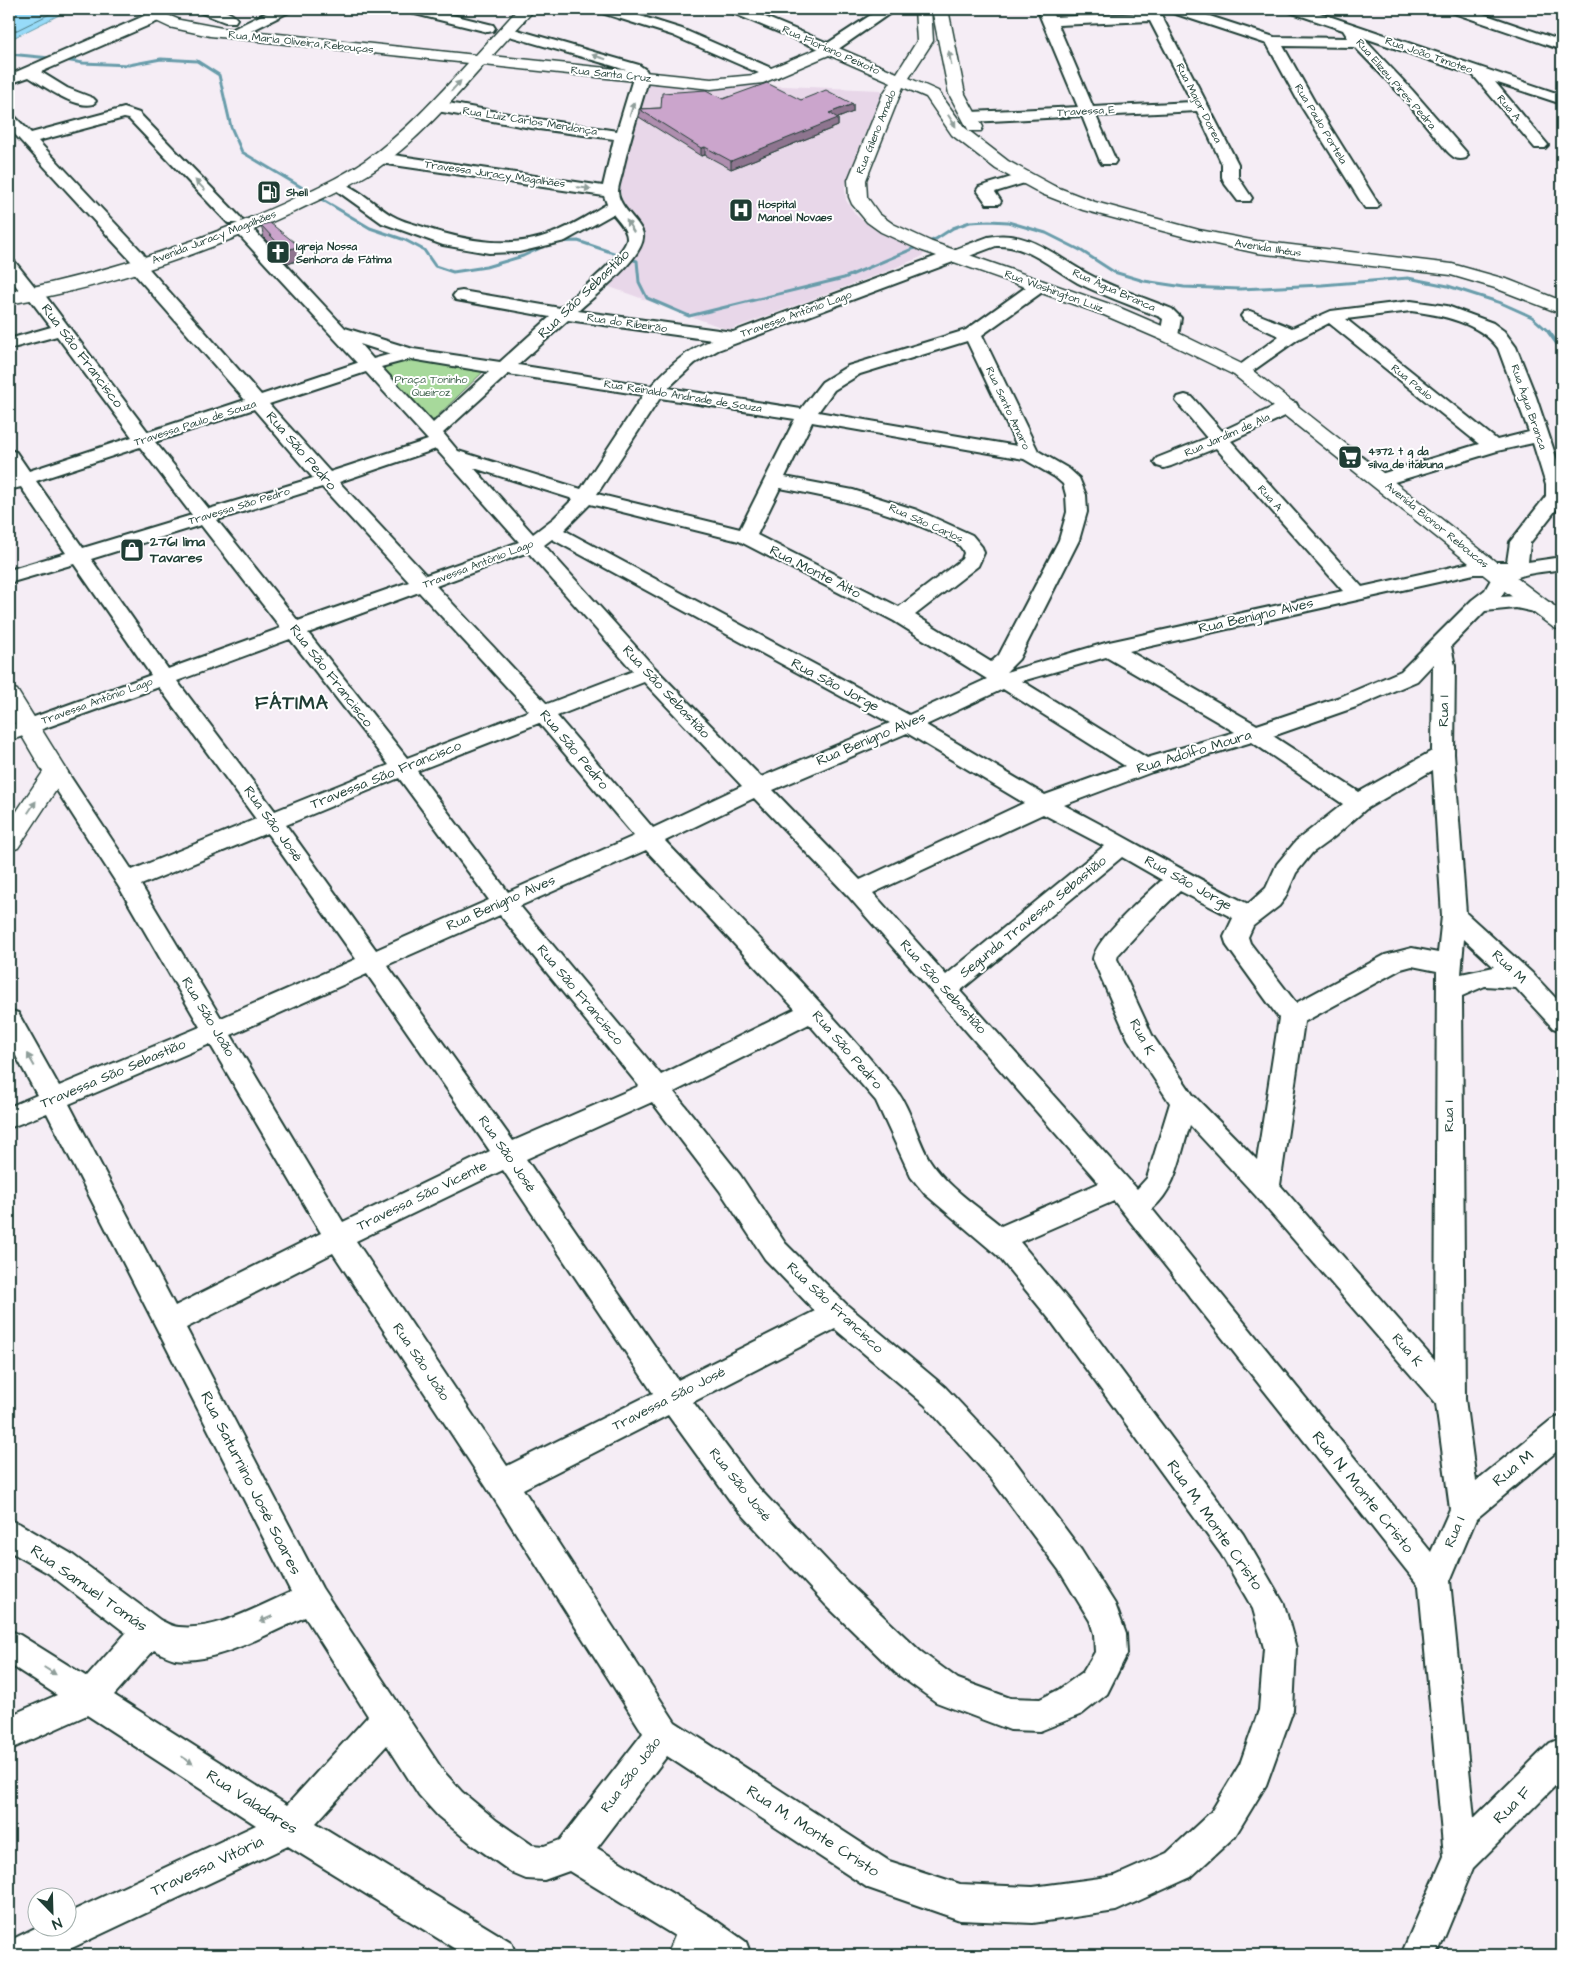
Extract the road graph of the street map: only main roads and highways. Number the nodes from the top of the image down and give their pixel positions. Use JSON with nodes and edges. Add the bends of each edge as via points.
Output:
{"nodes":[{"id":1,"x":510,"y":9,"type":"edge"},
{"id":2,"x":527,"y":9,"type":"edge"},
{"id":3,"x":923,"y":9,"type":"edge"},
{"id":4,"x":940,"y":9,"type":"edge"},
{"id":5,"x":157,"y":11,"type":"edge"},
{"id":6,"x":829,"y":49,"type":"joint"},
{"id":7,"x":461,"y":58,"type":"junction"},
{"id":8,"x":480,"y":60,"type":"junction"},
{"id":9,"x":954,"y":81,"type":"junction"},
{"id":10,"x":895,"y":87,"type":"junction"},
{"id":11,"x":920,"y":89,"type":"junction"},
{"id":12,"x":986,"y":151,"type":"junction"},
{"id":13,"x":867,"y":212,"type":"joint"},
{"id":14,"x":239,"y":225,"type":"junction"},
{"id":15,"x":23,"y":290,"type":"edge"},
{"id":16,"x":9,"y":298,"type":"edge"},
{"id":17,"x":1562,"y":308,"type":"edge"},
{"id":18,"x":1241,"y":371,"type":"joint"},
{"id":19,"x":1562,"y":622,"type":"edge"},
{"id":20,"x":9,"y":695,"type":"edge"},
{"id":21,"x":19,"y":730,"type":"edge"},
{"id":22,"x":9,"y":842,"type":"edge"}],
"edges":[{"from":1,"to":7,"type":"main road","name":"Avenida Juracy Magalhães"},
{"from":2,"to":8,"type":"main road","name":"Avenida Juracy Magalhães"},
{"from":3,"to":10,"type":"main road","via":[[925,41]]},
{"from":9,"to":4,"type":"main road","name":"Avenida Ilhéus","one_way":true},
{"from":5,"to":7,"type":"main road","name":"Rua Maria Oliveira Rebouças","via":[[191,28],[232,27]]},
{"from":6,"to":8,"type":"main road","name":"Rua Santa Cruz","via":[[773,74],[742,82],[711,84]]},
{"from":6,"to":10,"type":"main road","name":"Rua Floriano Peixoto"},
{"from":7,"to":8,"type":"main road","name":"Rua Maria Oliveira Rebouças"},
{"from":7,"to":14,"type":"main road","name":"Avenida Juracy Magalhães","via":[[384,142],[326,180]]},
{"from":14,"to":8,"type":"main road","name":"Avenida Juracy Magalhães","one_way":true,"via":[[337,184],[380,158],[438,106]]},
{"from":9,"to":11,"type":"main road"},
{"from":9,"to":12,"type":"main road","name":"Avenida Ilhéus","via":[[957,94]]},
{"from":10,"to":11,"type":"main road"},
{"from":10,"to":13,"type":"main road","name":"Rua Gileno Amado","via":[[857,180],[858,197]]},
{"from":11,"to":12,"type":"main road","name":"Avenida Ilhéus","one_way":true,"via":[[938,99],[958,131]]},
{"from":12,"to":17,"type":"main road","name":"Avenida Ilhéus","via":[[1002,165],[1048,190],[1089,206],[1197,236],[1274,249],[1452,270],[1502,284]]},
{"from":13,"to":18,"type":"main road","name":"Rua Washington Luiz","via":[[887,228],[955,256],[1111,311]]},
{"from":14,"to":15,"type":"main road","name":"Avenida Juracy Magalhães","via":[[137,262]]},
{"from":15,"to":16,"type":"main road","name":"Avenida Juracy Magalhães"},
{"from":18,"to":19,"type":"main road","name":"Avenida Bionor Reboucas","via":[[1503,571]]},
{"from":20,"to":21,"type":"main road","name":"Rua São João"},
{"from":22,"to":21,"type":"main road","name":"Rua São João","one_way":true,"via":[[56,772]]}]}
